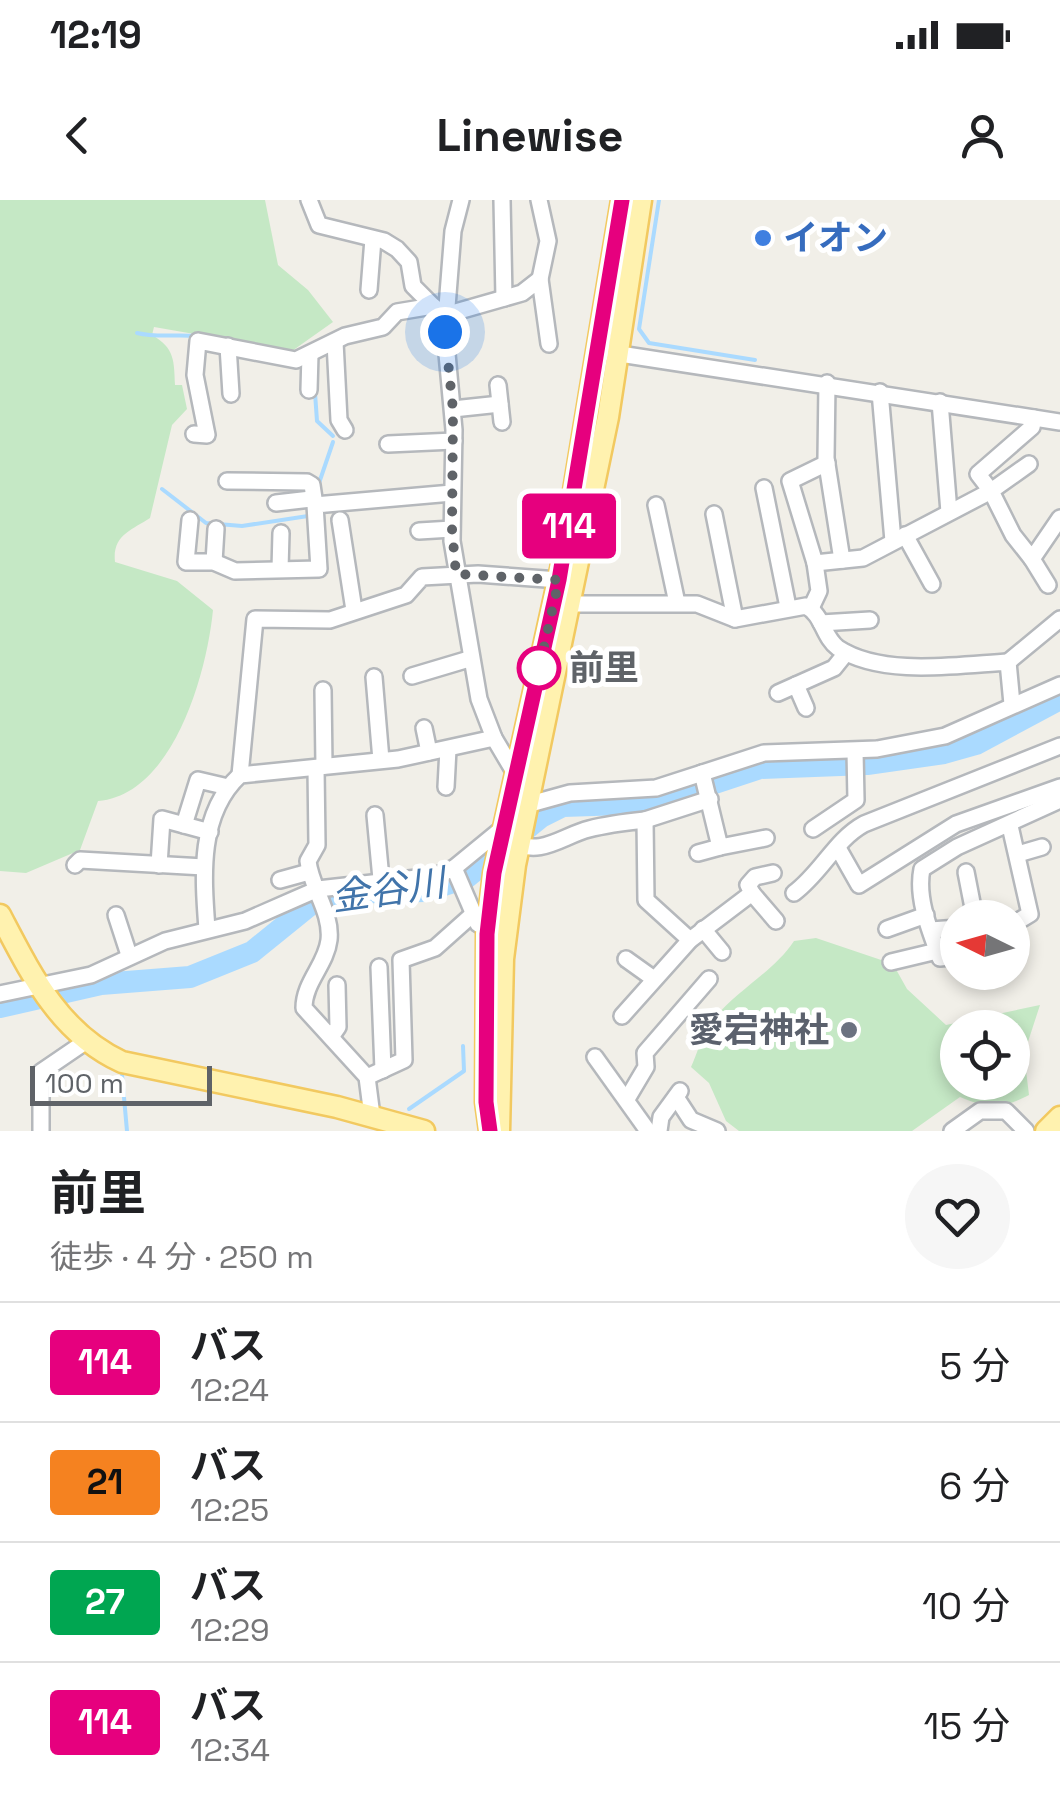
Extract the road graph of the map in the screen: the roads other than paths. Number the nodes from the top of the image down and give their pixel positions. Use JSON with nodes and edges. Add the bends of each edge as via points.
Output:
{"nodes":[{"id":1,"x":310,"y":200,"type":"edge"},
{"id":2,"x":460,"y":200,"type":"edge"},
{"id":3,"x":502,"y":200,"type":"edge"},
{"id":4,"x":539,"y":200,"type":"edge"},
{"id":5,"x":622,"y":200,"type":"edge"},
{"id":6,"x":641,"y":200,"type":"edge"},
{"id":7,"x":373,"y":239,"type":"junction"},
{"id":8,"x":540,"y":279,"type":"junction"},
{"id":9,"x":369,"y":290,"type":"dead end"},
{"id":10,"x":504,"y":298,"type":"junction"},
{"id":11,"x":439,"y":311,"type":"junction"},
{"id":12,"x":335,"y":342,"type":"junction"},
{"id":13,"x":549,"y":344,"type":"dead end"},
{"id":14,"x":228,"y":346,"type":"junction"},
{"id":15,"x":608,"y":352,"type":"junction"},
{"id":16,"x":310,"y":354,"type":"junction"},
{"id":17,"x":827,"y":383,"type":"junction"},
{"id":18,"x":498,"y":385,"type":"dead end"},
{"id":19,"x":309,"y":390,"type":"dead end"},
{"id":20,"x":880,"y":392,"type":"junction"},
{"id":21,"x":231,"y":394,"type":"dead end"},
{"id":22,"x":940,"y":402,"type":"junction"},
{"id":23,"x":500,"y":404,"type":"junction"},
{"id":24,"x":453,"y":410,"type":"junction"},
{"id":25,"x":1034,"y":418,"type":"junction"},
{"id":26,"x":502,"y":422,"type":"dead end"},
{"id":27,"x":1060,"y":422,"type":"edge"},
{"id":28,"x":344,"y":430,"type":"dead end"},
{"id":29,"x":194,"y":434,"type":"dead end"},
{"id":30,"x":454,"y":442,"type":"junction"},
{"id":31,"x":388,"y":444,"type":"dead end"},
{"id":32,"x":827,"y":463,"type":"junction"},
{"id":33,"x":1029,"y":464,"type":"dead end"},
{"id":34,"x":226,"y":481,"type":"dead end"},
{"id":35,"x":764,"y":488,"type":"dead end"},
{"id":36,"x":992,"y":491,"type":"junction"},
{"id":37,"x":452,"y":493,"type":"junction"},
{"id":38,"x":313,"y":502,"type":"junction"},
{"id":39,"x":276,"y":503,"type":"dead end"},
{"id":40,"x":656,"y":505,"type":"dead end"},
{"id":41,"x":950,"y":512,"type":"junction"},
{"id":42,"x":714,"y":514,"type":"dead end"},
{"id":43,"x":1060,"y":518,"type":"edge"},
{"id":44,"x":190,"y":520,"type":"dead end"},
{"id":45,"x":340,"y":520,"type":"dead end"},
{"id":46,"x":216,"y":529,"type":"dead end"},
{"id":47,"x":452,"y":529,"type":"junction"},
{"id":48,"x":419,"y":531,"type":"dead end"},
{"id":49,"x":280,"y":533,"type":"dead end"},
{"id":50,"x":899,"y":538,"type":"junction"},
{"id":51,"x":842,"y":560,"type":"junction"},
{"id":52,"x":1032,"y":560,"type":"junction"},
{"id":53,"x":214,"y":562,"type":"junction"},
{"id":54,"x":816,"y":562,"type":"junction"},
{"id":55,"x":280,"y":569,"type":"junction"},
{"id":56,"x":456,"y":574,"type":"junction"},
{"id":57,"x":559,"y":580,"type":"junction"},
{"id":58,"x":932,"y":584,"type":"dead end"},
{"id":59,"x":1048,"y":585,"type":"dead end"},
{"id":60,"x":677,"y":603,"type":"junction"},
{"id":61,"x":570,"y":604,"type":"junction"},
{"id":62,"x":788,"y":607,"type":"junction"},
{"id":63,"x":811,"y":608,"type":"junction"},
{"id":64,"x":354,"y":610,"type":"junction"},
{"id":65,"x":1060,"y":619,"type":"edge"},
{"id":66,"x":735,"y":620,"type":"junction"},
{"id":67,"x":870,"y":620,"type":"dead end"},
{"id":68,"x":821,"y":623,"type":"junction"},
{"id":69,"x":846,"y":653,"type":"junction"},
{"id":70,"x":470,"y":659,"type":"junction"},
{"id":71,"x":1008,"y":662,"type":"junction"},
{"id":72,"x":412,"y":676,"type":"dead end"},
{"id":73,"x":374,"y":677,"type":"dead end"},
{"id":74,"x":796,"y":685,"type":"junction"},
{"id":75,"x":1060,"y":685,"type":"edge"},
{"id":76,"x":323,"y":690,"type":"dead end"},
{"id":77,"x":778,"y":693,"type":"dead end"},
{"id":78,"x":1012,"y":704,"type":"junction"},
{"id":79,"x":806,"y":708,"type":"dead end"},
{"id":80,"x":424,"y":728,"type":"dead end"},
{"id":81,"x":494,"y":738,"type":"junction"},
{"id":82,"x":1060,"y":746,"type":"edge"},
{"id":83,"x":448,"y":749,"type":"junction"},
{"id":84,"x":855,"y":751,"type":"junction"},
{"id":85,"x":429,"y":752,"type":"junction"},
{"id":86,"x":381,"y":760,"type":"junction"},
{"id":87,"x":320,"y":767,"type":"junction"},
{"id":88,"x":515,"y":772,"type":"junction"},
{"id":89,"x":240,"y":775,"type":"junction"},
{"id":90,"x":706,"y":786,"type":"junction"},
{"id":91,"x":228,"y":787,"type":"junction"},
{"id":92,"x":446,"y":787,"type":"dead end"},
{"id":93,"x":1060,"y":787,"type":"edge"},
{"id":94,"x":1060,"y":800,"type":"edge"},
{"id":95,"x":375,"y":814,"type":"dead end"},
{"id":96,"x":645,"y":820,"type":"junction"},
{"id":97,"x":184,"y":826,"type":"junction"},
{"id":98,"x":1010,"y":826,"type":"junction"},
{"id":99,"x":813,"y":829,"type":"dead end"},
{"id":100,"x":513,"y":830,"type":"junction"},
{"id":101,"x":210,"y":832,"type":"junction"},
{"id":102,"x":766,"y":838,"type":"dead end"},
{"id":103,"x":747,"y":844,"type":"junction"},
{"id":104,"x":720,"y":847,"type":"junction"},
{"id":105,"x":1042,"y":847,"type":"dead end"},
{"id":106,"x":838,"y":848,"type":"junction"},
{"id":107,"x":698,"y":853,"type":"dead end"},
{"id":108,"x":1018,"y":854,"type":"junction"},
{"id":109,"x":751,"y":862,"type":"dead end"},
{"id":110,"x":75,"y":865,"type":"dead end"},
{"id":111,"x":159,"y":865,"type":"junction"},
{"id":112,"x":204,"y":867,"type":"junction"},
{"id":113,"x":456,"y":871,"type":"junction"},
{"id":114,"x":309,"y":872,"type":"junction"},
{"id":115,"x":774,"y":872,"type":"dead end"},
{"id":116,"x":966,"y":872,"type":"dead end"},
{"id":117,"x":280,"y":880,"type":"dead end"},
{"id":118,"x":382,"y":880,"type":"junction"},
{"id":119,"x":315,"y":890,"type":"junction"},
{"id":120,"x":794,"y":892,"type":"dead end"},
{"id":121,"x":752,"y":893,"type":"junction"},
{"id":122,"x":971,"y":900,"type":"edge"},
{"id":123,"x":1027,"y":900,"type":"edge"},
{"id":124,"x":0,"y":915,"type":"edge"},
{"id":125,"x":116,"y":915,"type":"dead end"},
{"id":126,"x":472,"y":916,"type":"junction"},
{"id":127,"x":776,"y":921,"type":"dead end"},
{"id":128,"x":928,"y":923,"type":"junction"},
{"id":129,"x":940,"y":925,"type":"edge"},
{"id":130,"x":207,"y":928,"type":"junction"},
{"id":131,"x":704,"y":929,"type":"junction"},
{"id":132,"x":887,"y":929,"type":"dead end"},
{"id":133,"x":487,"y":934,"type":"junction"},
{"id":134,"x":690,"y":940,"type":"junction"},
{"id":135,"x":722,"y":952,"type":"dead end"},
{"id":136,"x":129,"y":955,"type":"junction"},
{"id":137,"x":626,"y":959,"type":"dead end"},
{"id":138,"x":401,"y":960,"type":"junction"},
{"id":139,"x":890,"y":962,"type":"dead end"},
{"id":140,"x":654,"y":979,"type":"junction"},
{"id":141,"x":708,"y":979,"type":"dead end"},
{"id":142,"x":337,"y":985,"type":"dead end"},
{"id":143,"x":43,"y":993,"type":"junction"},
{"id":144,"x":0,"y":994,"type":"edge"},
{"id":145,"x":622,"y":1016,"type":"dead end"},
{"id":146,"x":331,"y":1037,"type":"junction"},
{"id":147,"x":85,"y":1042,"type":"junction"},
{"id":148,"x":595,"y":1058,"type":"dead end"},
{"id":149,"x":384,"y":1070,"type":"junction"},
{"id":150,"x":367,"y":1077,"type":"junction"},
{"id":151,"x":628,"y":1099,"type":"junction"},
{"id":152,"x":1060,"y":1117,"type":"edge"},
{"id":153,"x":379,"y":1123,"type":"edge"},
{"id":154,"x":651,"y":1130,"type":"edge"},
{"id":155,"x":41,"y":1131,"type":"edge"},
{"id":156,"x":424,"y":1131,"type":"edge"},
{"id":157,"x":490,"y":1131,"type":"edge"},
{"id":158,"x":498,"y":1131,"type":"edge"},
{"id":159,"x":717,"y":1131,"type":"edge"},
{"id":160,"x":952,"y":1131,"type":"edge"},
{"id":161,"x":1026,"y":1131,"type":"edge"},
{"id":162,"x":1046,"y":1131,"type":"edge"}],
"edges":[{"from":1,"to":7,"type":"street","via":[[319,225]]},
{"from":2,"to":11,"type":"street"},
{"from":3,"to":10,"type":"street"},
{"from":4,"to":8,"type":"street","via":[[548,241]]},
{"from":5,"to":15,"type":"main road"},
{"from":6,"to":15,"type":"main road"},
{"from":7,"to":9,"type":"street"},
{"from":7,"to":11,"type":"street","via":[[406,258],[413,286]]},
{"from":8,"to":10,"type":"street"},
{"from":8,"to":13,"type":"street"},
{"from":10,"to":11,"type":"street"},
{"from":11,"to":12,"type":"street","via":[[397,312],[383,327]]},
{"from":11,"to":24,"type":"street"},
{"from":12,"to":16,"type":"street"},
{"from":12,"to":28,"type":"street"},
{"from":14,"to":16,"type":"street","via":[[291,360]]},
{"from":14,"to":21,"type":"street"},
{"from":14,"to":29,"type":"street","via":[[198,341],[195,376],[207,434]]},
{"from":15,"to":17,"type":"street"},
{"from":15,"to":57,"type":"main road"},
{"from":15,"to":61,"type":"main road"},
{"from":16,"to":19,"type":"street"},
{"from":17,"to":20,"type":"street"},
{"from":17,"to":32,"type":"street"},
{"from":18,"to":23,"type":"street"},
{"from":20,"to":22,"type":"street"},
{"from":20,"to":50,"type":"street"},
{"from":22,"to":25,"type":"street"},
{"from":22,"to":41,"type":"street"},
{"from":23,"to":24,"type":"street"},
{"from":23,"to":26,"type":"street"},
{"from":24,"to":30,"type":"street"},
{"from":25,"to":27,"type":"street"},
{"from":25,"to":36,"type":"street","via":[[978,474]]},
{"from":30,"to":31,"type":"street"},
{"from":30,"to":37,"type":"street"},
{"from":32,"to":51,"type":"street"},
{"from":32,"to":54,"type":"street","via":[[790,481]]},
{"from":33,"to":36,"type":"street"},
{"from":34,"to":38,"type":"street","via":[[307,482]]},
{"from":35,"to":62,"type":"street"},
{"from":36,"to":41,"type":"street"},
{"from":36,"to":52,"type":"street"},
{"from":37,"to":38,"type":"street"},
{"from":37,"to":47,"type":"street"},
{"from":38,"to":39,"type":"street"},
{"from":38,"to":55,"type":"street","via":[[319,568]]},
{"from":40,"to":60,"type":"street"},
{"from":41,"to":50,"type":"street"},
{"from":42,"to":66,"type":"street"},
{"from":43,"to":52,"type":"street"},
{"from":44,"to":53,"type":"street","via":[[186,562]]},
{"from":45,"to":64,"type":"street"},
{"from":46,"to":53,"type":"street"},
{"from":47,"to":48,"type":"street"},
{"from":47,"to":56,"type":"street"},
{"from":49,"to":55,"type":"street"},
{"from":50,"to":51,"type":"street","via":[[864,558]]},
{"from":50,"to":58,"type":"street"},
{"from":51,"to":54,"type":"street"},
{"from":52,"to":59,"type":"street"},
{"from":53,"to":55,"type":"street","via":[[235,571]]},
{"from":54,"to":63,"type":"street","via":[[819,591]]},
{"from":56,"to":57,"type":"street"},
{"from":56,"to":64,"type":"street","via":[[422,577],[406,595]]},
{"from":56,"to":70,"type":"street"},
{"from":57,"to":88,"type":"main road"},
{"from":60,"to":61,"type":"street"},
{"from":60,"to":66,"type":"street","via":[[704,605]]},
{"from":61,"to":100,"type":"main road"},
{"from":62,"to":63,"type":"street"},
{"from":62,"to":66,"type":"street"},
{"from":63,"to":68,"type":"street"},
{"from":64,"to":89,"type":"street","via":[[330,620],[256,619]]},
{"from":65,"to":71,"type":"street"},
{"from":67,"to":68,"type":"street"},
{"from":68,"to":69,"type":"street","via":[[830,642]]},
{"from":69,"to":71,"type":"street","via":[[908,664]]},
{"from":69,"to":74,"type":"street","via":[[834,668]]},
{"from":70,"to":72,"type":"street"},
{"from":70,"to":81,"type":"street"},
{"from":71,"to":78,"type":"street"},
{"from":73,"to":86,"type":"street"},
{"from":74,"to":77,"type":"street"},
{"from":74,"to":79,"type":"street"},
{"from":75,"to":78,"type":"street"},
{"from":76,"to":87,"type":"street"},
{"from":78,"to":84,"type":"street","via":[[960,732]]},
{"from":80,"to":85,"type":"street"},
{"from":81,"to":83,"type":"street"},
{"from":81,"to":88,"type":"street"},
{"from":82,"to":106,"type":"street","via":[[878,818],[845,835]]},
{"from":83,"to":85,"type":"street"},
{"from":83,"to":92,"type":"street"},
{"from":84,"to":90,"type":"street","via":[[764,754]]},
{"from":84,"to":99,"type":"street","via":[[856,800],[828,810]]},
{"from":85,"to":86,"type":"street"},
{"from":86,"to":87,"type":"street"},
{"from":87,"to":89,"type":"street"},
{"from":87,"to":114,"type":"street"},
{"from":88,"to":100,"type":"main road"},
{"from":88,"to":100,"type":"street"},
{"from":89,"to":91,"type":"street"},
{"from":90,"to":96,"type":"street"},
{"from":90,"to":100,"type":"street","via":[[570,794]]},
{"from":90,"to":104,"type":"street"},
{"from":91,"to":97,"type":"street","via":[[198,780]]},
{"from":91,"to":101,"type":"street"},
{"from":93,"to":106,"type":"street","via":[[956,824],[858,886]]},
{"from":94,"to":98,"type":"street"},
{"from":95,"to":118,"type":"street"},
{"from":96,"to":100,"type":"street","via":[[592,828],[546,846]]},
{"from":96,"to":134,"type":"street","via":[[646,900]]},
{"from":97,"to":101,"type":"street"},
{"from":97,"to":111,"type":"street","via":[[162,819]]},
{"from":98,"to":108,"type":"street"},
{"from":98,"to":128,"type":"street","via":[[957,846],[922,870]]},
{"from":100,"to":113,"type":"street"},
{"from":100,"to":133,"type":"main road","via":[[495,869]]},
{"from":100,"to":158,"type":"main road"},
{"from":101,"to":112,"type":"street"},
{"from":102,"to":103,"type":"street"},
{"from":103,"to":104,"type":"street"},
{"from":103,"to":109,"type":"street"},
{"from":104,"to":107,"type":"street"},
{"from":105,"to":108,"type":"street"},
{"from":106,"to":120,"type":"street"},
{"from":108,"to":123,"type":"street"},
{"from":110,"to":111,"type":"street"},
{"from":111,"to":112,"type":"street"},
{"from":112,"to":130,"type":"street"},
{"from":113,"to":118,"type":"street"},
{"from":113,"to":126,"type":"street"},
{"from":114,"to":117,"type":"street"},
{"from":114,"to":119,"type":"street"},
{"from":115,"to":121,"type":"street","via":[[755,877],[748,885]]},
{"from":116,"to":122,"type":"street"},
{"from":118,"to":119,"type":"street"},
{"from":119,"to":130,"type":"street","via":[[244,922]]},
{"from":119,"to":146,"type":"street","via":[[329,937],[304,1002]]},
{"from":121,"to":127,"type":"street"},
{"from":121,"to":131,"type":"street"},
{"from":124,"to":143,"type":"main road"},
{"from":125,"to":136,"type":"street"},
{"from":126,"to":133,"type":"street"},
{"from":126,"to":138,"type":"street","via":[[435,948]]},
{"from":128,"to":129,"type":"street"},
{"from":128,"to":132,"type":"street"},
{"from":128,"to":139,"type":"street","via":[[944,954]]},
{"from":130,"to":136,"type":"street"},
{"from":131,"to":134,"type":"street"},
{"from":131,"to":135,"type":"street"},
{"from":133,"to":157,"type":"main road"},
{"from":134,"to":140,"type":"street"},
{"from":136,"to":143,"type":"street"},
{"from":137,"to":140,"type":"street"},
{"from":138,"to":149,"type":"street","via":[[404,1060]]},
{"from":138,"to":149,"type":"street","via":[[376,964]]},
{"from":140,"to":145,"type":"street"},
{"from":141,"to":151,"type":"street","via":[[645,1053],[646,1068]]},
{"from":142,"to":146,"type":"street","via":[[338,1027]]},
{"from":143,"to":144,"type":"street"},
{"from":143,"to":147,"type":"main road"},
{"from":146,"to":150,"type":"street"},
{"from":147,"to":153,"type":"main road","via":[[122,1062]]},
{"from":147,"to":155,"type":"street","via":[[41,1072]]},
{"from":148,"to":151,"type":"street"},
{"from":149,"to":150,"type":"street"},
{"from":150,"to":153,"type":"street"},
{"from":151,"to":154,"type":"street"},
{"from":152,"to":162,"type":"main road"},
{"from":153,"to":156,"type":"main road"},
{"from":154,"to":159,"type":"street","via":[[676,1091],[691,1120]]},
{"from":160,"to":161,"type":"street","via":[[980,1111],[1006,1111]]}]}
